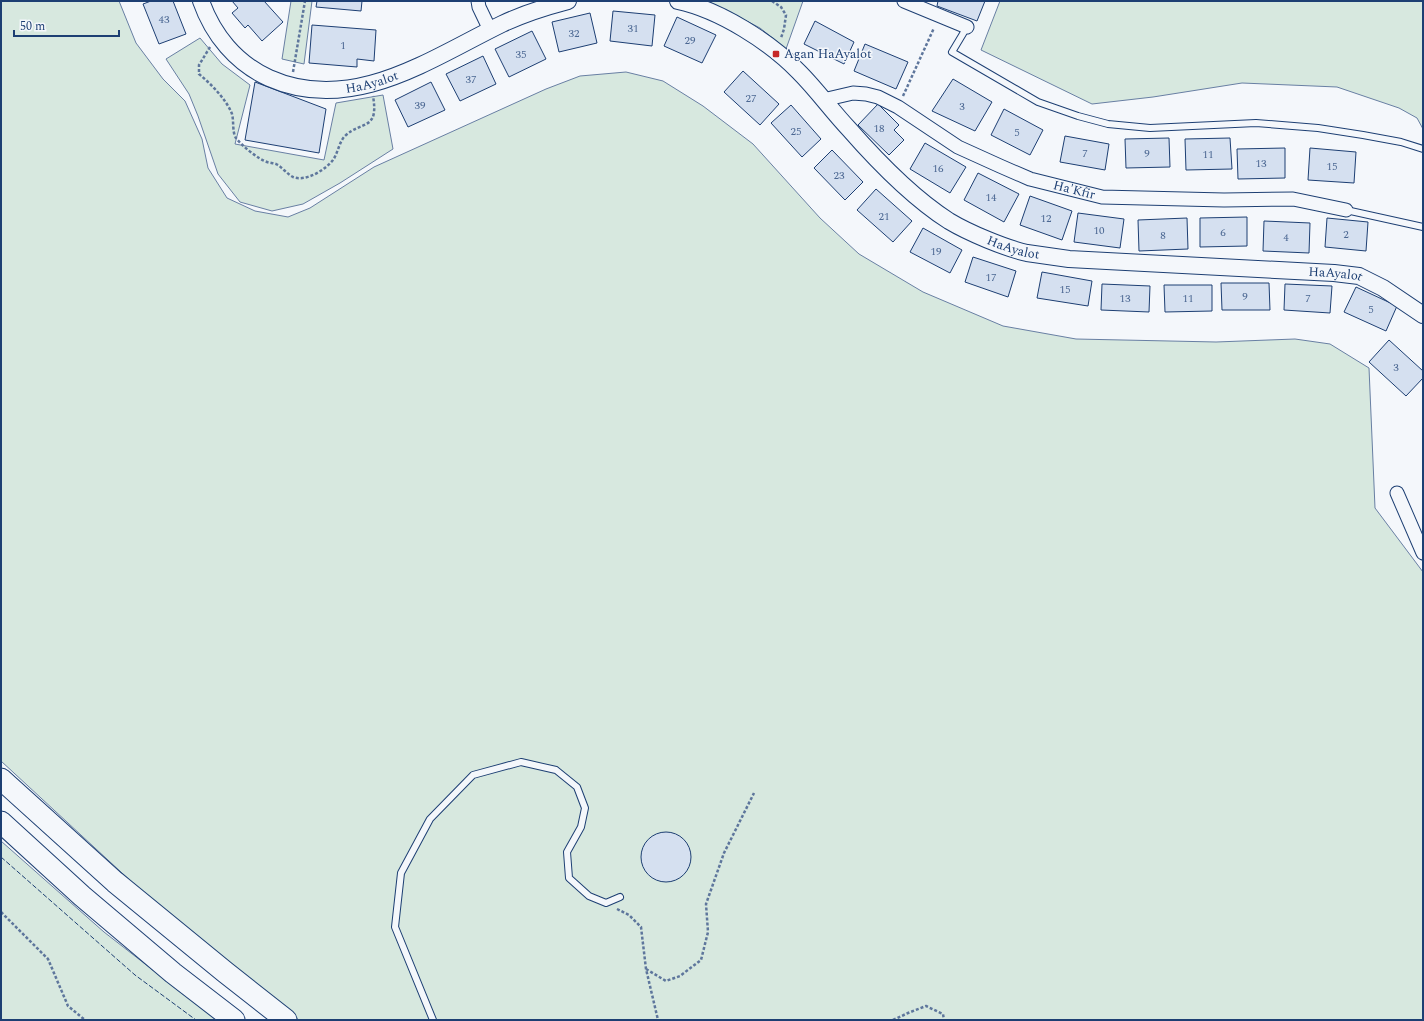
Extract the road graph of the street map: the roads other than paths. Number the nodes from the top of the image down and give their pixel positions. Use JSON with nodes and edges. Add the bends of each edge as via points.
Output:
{"nodes":[{"id":1,"x":201,"y":1,"type":"edge"},
{"id":2,"x":478,"y":1,"type":"edge"},
{"id":3,"x":568,"y":1,"type":"edge"},
{"id":4,"x":680,"y":1,"type":"edge"},
{"id":5,"x":904,"y":1,"type":"edge"},
{"id":6,"x":967,"y":27,"type":"joint"},
{"id":7,"x":490,"y":30,"type":"junction"},
{"id":8,"x":823,"y":100,"type":"junction"},
{"id":9,"x":1423,"y":149,"type":"edge"},
{"id":10,"x":1346,"y":210,"type":"joint"},
{"id":11,"x":1423,"y":227,"type":"edge"},
{"id":12,"x":1423,"y":316,"type":"edge"},
{"id":13,"x":1397,"y":493,"type":"dead end"},
{"id":14,"x":1423,"y":553,"type":"edge"},
{"id":15,"x":1,"y":779,"type":"edge"},
{"id":16,"x":1,"y":822,"type":"edge"},
{"id":17,"x":620,"y":896,"type":"dead end"},
{"id":18,"x":234,"y":1020,"type":"edge"},
{"id":19,"x":286,"y":1020,"type":"edge"},
{"id":20,"x":433,"y":1020,"type":"edge"}],
"edges":[{"from":1,"to":7,"type":"street","name":"HaAyalot","via":[[217,35],[236,57],[257,73],[283,84],[310,90],[338,90],[393,77]]},
{"from":2,"to":7,"type":"street"},
{"from":3,"to":7,"type":"street","name":"HaAyalot","via":[[532,11]]},
{"from":4,"to":8,"type":"street","name":"HaAyalot","via":[[719,16],[743,29],[799,72]]},
{"from":5,"to":6,"type":"street"},
{"from":6,"to":9,"type":"lane","via":[[952,52],[1038,102],[1078,116],[1108,124],[1150,128],[1256,123],[1318,128],[1401,142]]},
{"from":8,"to":10,"type":"street","name":"Ha'Kfir","via":[[853,93],[878,97],[898,107],[958,147],[1030,180],[1102,197],[1293,199]]},
{"from":8,"to":12,"type":"street","name":"HaAyalot","via":[[921,200],[950,221],[986,239],[1026,252],[1069,259],[1359,276],[1383,288]]},
{"from":10,"to":11,"type":"lane"},
{"from":13,"to":14,"type":"street"},
{"from":15,"to":19,"type":"highway","via":[[115,882]]},
{"from":16,"to":18,"type":"highway","via":[[82,896],[173,973]]},
{"from":17,"to":20,"type":"lane","via":[[606,903],[589,896],[569,878],[567,852],[581,827],[585,808],[578,787],[556,770],[521,762],[474,775],[430,819],[401,873],[395,927]]}]}
